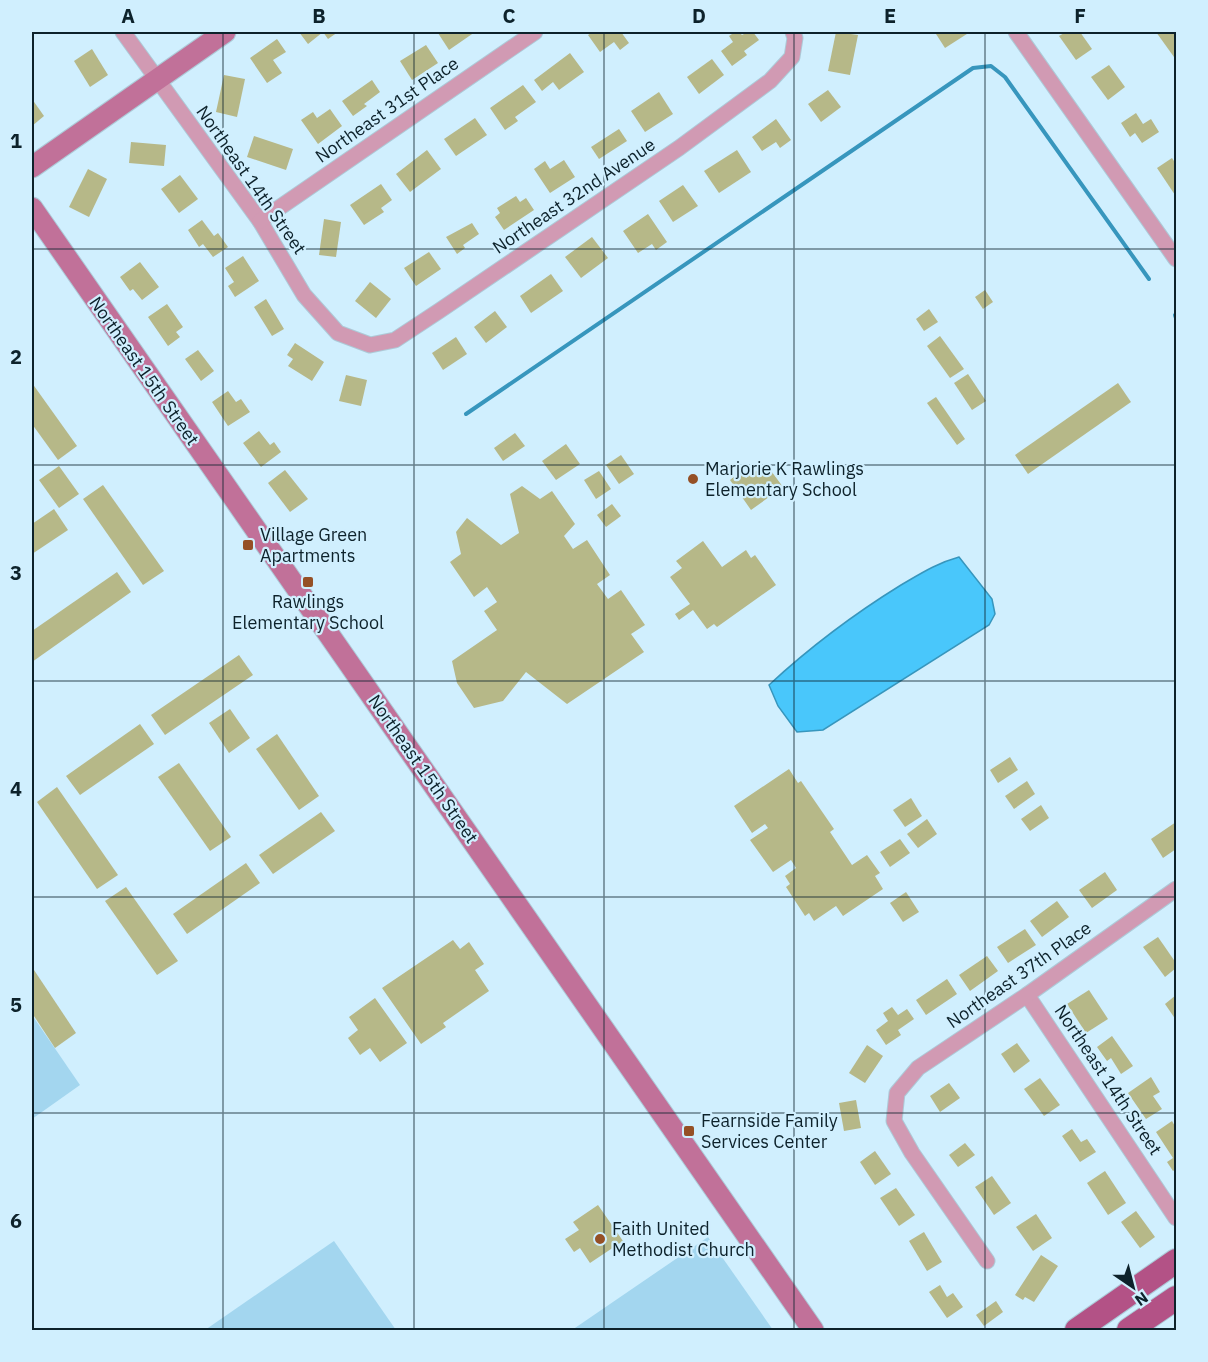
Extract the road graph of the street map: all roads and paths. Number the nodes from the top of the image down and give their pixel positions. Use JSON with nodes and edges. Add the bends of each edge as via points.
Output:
{"nodes":[{"id":1,"x":123,"y":32,"type":"edge"},
{"id":2,"x":225,"y":32,"type":"edge"},
{"id":3,"x":535,"y":32,"type":"edge"},
{"id":4,"x":1016,"y":32,"type":"edge"},
{"id":5,"x":793,"y":39,"type":"edge"},
{"id":6,"x":156,"y":79,"type":"junction"},
{"id":7,"x":32,"y":168,"type":"edge"},
{"id":8,"x":32,"y":208,"type":"edge"},
{"id":9,"x":260,"y":221,"type":"junction"},
{"id":10,"x":1176,"y":259,"type":"edge"},
{"id":11,"x":356,"y":340,"type":"joint"},
{"id":12,"x":1175,"y":894,"type":"edge"},
{"id":13,"x":1027,"y":995,"type":"junction"},
{"id":14,"x":1176,"y":1218,"type":"edge"},
{"id":15,"x":987,"y":1261,"type":"dead end"},
{"id":16,"x":1176,"y":1262,"type":"edge"},
{"id":17,"x":1176,"y":1298,"type":"edge"},
{"id":18,"x":813,"y":1330,"type":"edge"},
{"id":19,"x":1077,"y":1330,"type":"edge"},
{"id":20,"x":1130,"y":1330,"type":"edge"}],
"edges":[{"from":1,"to":6,"type":"street","name":"Northeast 14th Street"},
{"from":2,"to":6,"type":"street"},
{"from":3,"to":9,"type":"street","name":"Northeast 31st Place"},
{"from":4,"to":10,"type":"street"},
{"from":5,"to":11,"type":"street","name":"Northeast 32nd Avenue","via":[[792,57],[770,81],[679,148],[395,340],[370,345]]},
{"from":6,"to":7,"type":"street"},
{"from":6,"to":9,"type":"street","name":"Northeast 14th Street"},
{"from":8,"to":18,"type":"street","name":"Northeast 15th Street"},
{"from":9,"to":11,"type":"street","name":"Northeast 14th Street","via":[[304,295],[338,333]]},
{"from":12,"to":13,"type":"street","name":"Northeast 37th Place"},
{"from":13,"to":14,"type":"street","name":"Northeast 14th Street"},
{"from":13,"to":15,"type":"street","name":"Northeast 37th Place","via":[[918,1068],[897,1093],[894,1121]]},
{"from":16,"to":19,"type":"main road"},
{"from":17,"to":20,"type":"main road"}]}
